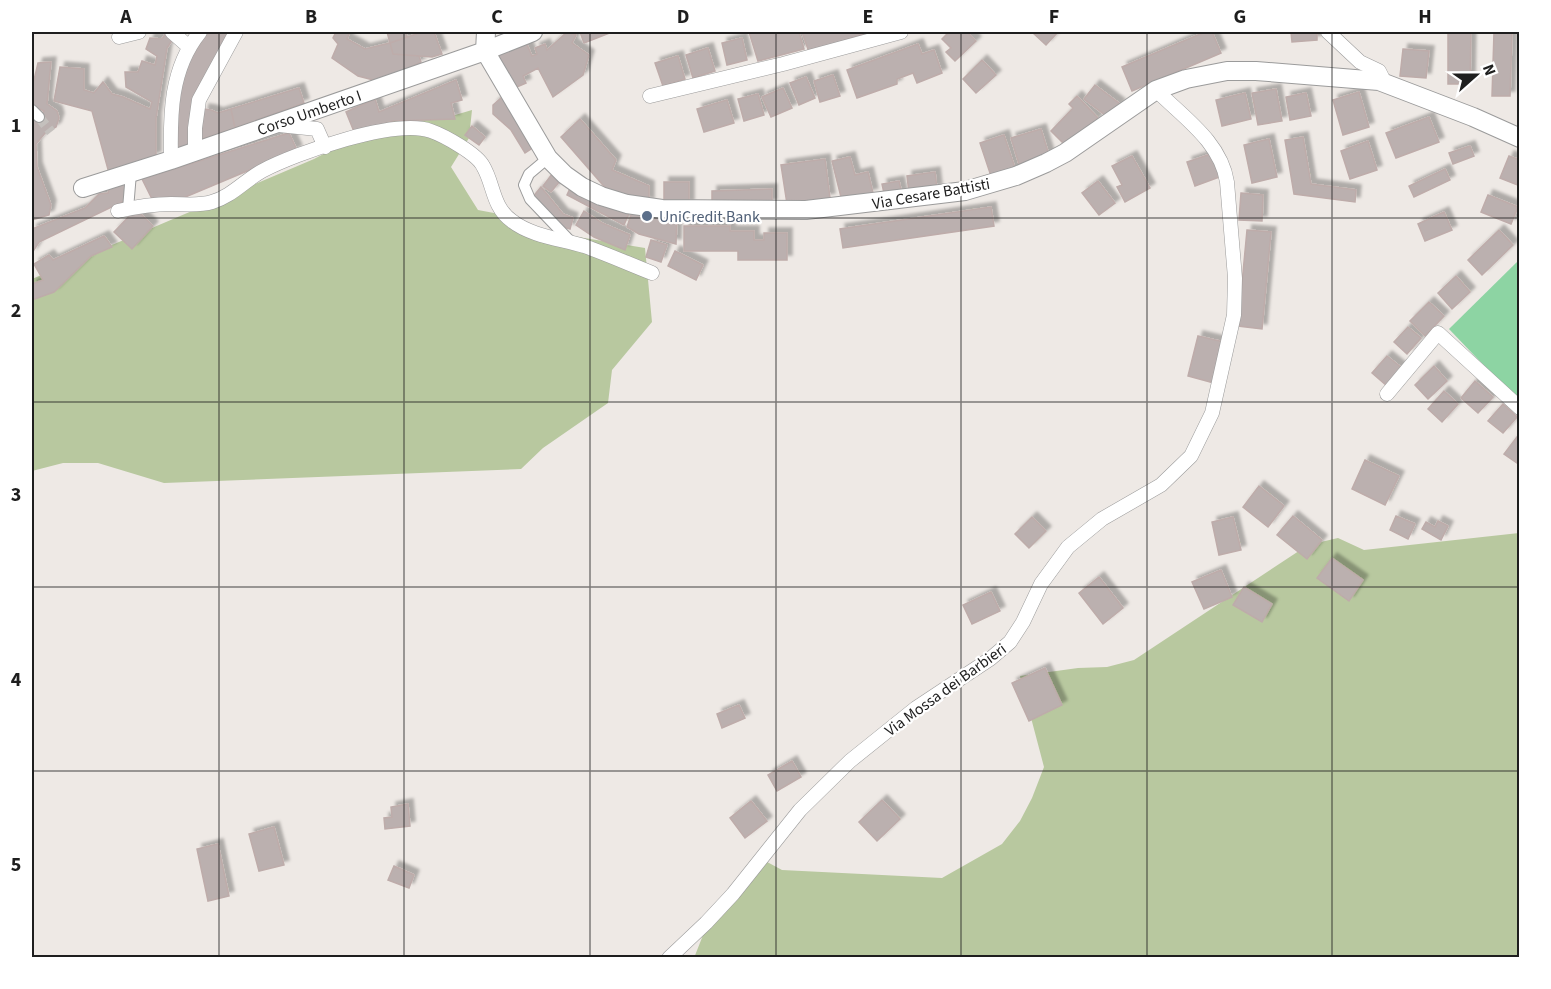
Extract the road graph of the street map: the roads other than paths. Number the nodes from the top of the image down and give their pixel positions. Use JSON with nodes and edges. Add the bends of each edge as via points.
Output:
{"nodes":[{"id":1,"x":140,"y":32,"type":"edge"},
{"id":2,"x":172,"y":32,"type":"edge"},
{"id":3,"x":200,"y":32,"type":"edge"},
{"id":4,"x":236,"y":32,"type":"edge"},
{"id":5,"x":486,"y":32,"type":"edge"},
{"id":6,"x":533,"y":32,"type":"edge"},
{"id":7,"x":901,"y":32,"type":"edge"},
{"id":8,"x":1328,"y":32,"type":"edge"},
{"id":9,"x":119,"y":37,"type":"dead end"},
{"id":10,"x":189,"y":47,"type":"junction"},
{"id":11,"x":485,"y":51,"type":"junction"},
{"id":12,"x":1385,"y":83,"type":"junction"},
{"id":13,"x":1156,"y":90,"type":"junction"},
{"id":14,"x":650,"y":96,"type":"dead end"},
{"id":15,"x":274,"y":124,"type":"junction"},
{"id":16,"x":1520,"y":138,"type":"edge"},
{"id":17,"x":326,"y":147,"type":"junction"},
{"id":18,"x":195,"y":151,"type":"junction"},
{"id":19,"x":548,"y":158,"type":"junction"},
{"id":20,"x":171,"y":160,"type":"junction"},
{"id":21,"x":131,"y":173,"type":"junction"},
{"id":22,"x":83,"y":188,"type":"dead end"},
{"id":23,"x":123,"y":210,"type":"joint"},
{"id":24,"x":572,"y":243,"type":"junction"},
{"id":25,"x":652,"y":273,"type":"dead end"},
{"id":26,"x":1387,"y":394,"type":"dead end"},
{"id":27,"x":1520,"y":408,"type":"edge"},
{"id":28,"x":669,"y":957,"type":"edge"}],
"edges":[{"from":1,"to":9,"type":"street"},
{"from":2,"to":10,"type":"street"},
{"from":3,"to":10,"type":"street"},
{"from":4,"to":18,"type":"street","via":[[199,100]]},
{"from":5,"to":11,"type":"street"},
{"from":6,"to":11,"type":"street","name":"Corso Umberto I"},
{"from":7,"to":14,"type":"street"},
{"from":8,"to":12,"type":"street","via":[[1360,62],[1379,71]]},
{"from":10,"to":20,"type":"street","via":[[174,89]]},
{"from":11,"to":15,"type":"street","name":"Corso Umberto I"},
{"from":11,"to":19,"type":"street","name":"Via Cesare Battisti"},
{"from":12,"to":13,"type":"street","name":"Via Cesare Battisti","via":[[1236,70],[1206,73]]},
{"from":12,"to":16,"type":"street","name":"Via Cesare Battisti"},
{"from":13,"to":19,"type":"street","name":"Via Cesare Battisti","via":[[1065,153],[1016,176],[965,191],[832,208],[677,210],[633,205],[582,187]]},
{"from":13,"to":28,"type":"street","name":"Via Mossa dei Barbieri","via":[[1217,152],[1227,182],[1234,315],[1215,403],[1196,450],[1168,480],[1102,519],[1068,548],[1041,584],[1010,642],[916,708],[850,761],[800,810],[733,894]]},
{"from":15,"to":17,"type":"street","via":[[317,129]]},
{"from":15,"to":18,"type":"street","name":"Corso Umberto I"},
{"from":17,"to":23,"type":"street","via":[[266,169],[215,201]]},
{"from":17,"to":24,"type":"street","via":[[393,129],[432,131],[481,161],[496,202],[510,220]]},
{"from":18,"to":20,"type":"street","name":"Corso Umberto I"},
{"from":19,"to":24,"type":"street","via":[[529,174],[524,185],[530,199]]},
{"from":20,"to":21,"type":"street","name":"Corso Umberto I"},
{"from":21,"to":22,"type":"street","name":"Corso Umberto I"},
{"from":21,"to":23,"type":"street"},
{"from":24,"to":25,"type":"street"},
{"from":26,"to":27,"type":"street","via":[[1438,333]]}]}
